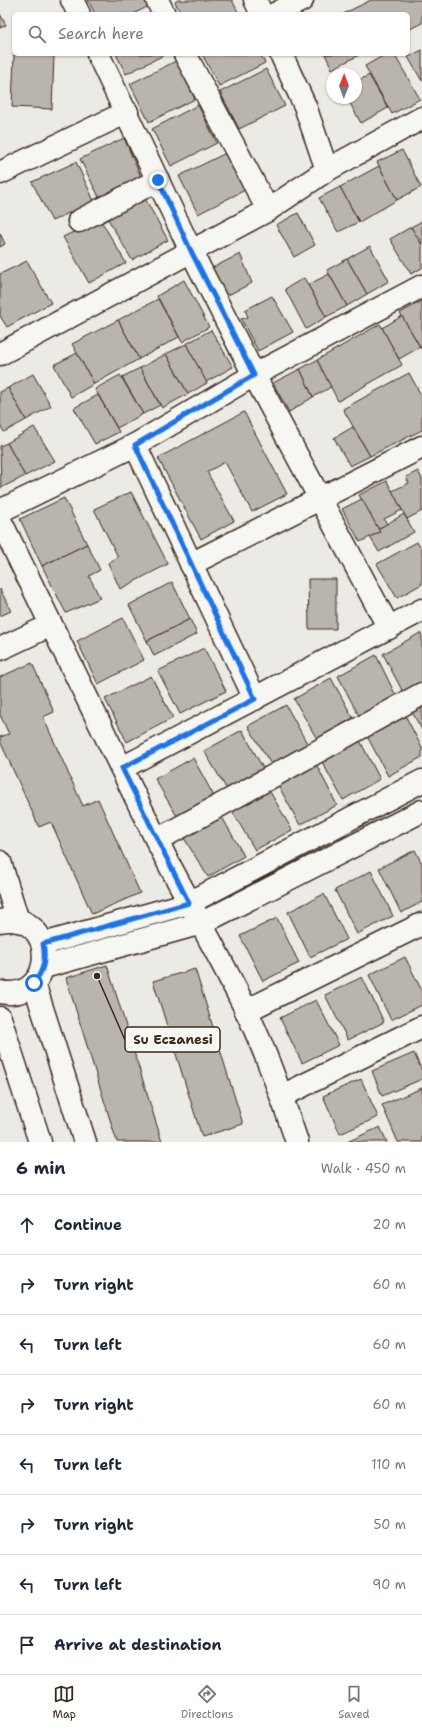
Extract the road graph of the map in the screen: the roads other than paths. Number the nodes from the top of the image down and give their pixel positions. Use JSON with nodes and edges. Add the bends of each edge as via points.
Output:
{"nodes":[{"id":1,"x":72,"y":0,"type":"edge"},
{"id":2,"x":157,"y":0,"type":"edge"},
{"id":3,"x":255,"y":0,"type":"edge"},
{"id":4,"x":302,"y":0,"type":"edge"},
{"id":5,"x":78,"y":12,"type":"edge"},
{"id":6,"x":163,"y":12,"type":"edge"},
{"id":7,"x":261,"y":12,"type":"edge"},
{"id":8,"x":279,"y":12,"type":"edge"},
{"id":9,"x":99,"y":56,"type":"edge"},
{"id":10,"x":186,"y":56,"type":"edge"},
{"id":11,"x":282,"y":56,"type":"edge"},
{"id":12,"x":127,"y":112,"type":"junction"},
{"id":13,"x":422,"y":118,"type":"edge"},
{"id":14,"x":327,"y":170,"type":"junction"},
{"id":15,"x":0,"y":174,"type":"edge"},
{"id":16,"x":158,"y":180,"type":"junction"},
{"id":17,"x":268,"y":210,"type":"junction"},
{"id":18,"x":79,"y":221,"type":"dead end"},
{"id":19,"x":191,"y":251,"type":"junction"},
{"id":20,"x":422,"y":286,"type":"edge"},
{"id":21,"x":0,"y":354,"type":"edge"},
{"id":22,"x":254,"y":375,"type":"junction"},
{"id":23,"x":135,"y":445,"type":"junction"},
{"id":24,"x":422,"y":447,"type":"edge"},
{"id":25,"x":319,"y":499,"type":"junction"},
{"id":26,"x":0,"y":511,"type":"edge"},
{"id":27,"x":0,"y":520,"type":"edge"},
{"id":28,"x":191,"y":564,"type":"junction"},
{"id":29,"x":422,"y":610,"type":"edge"},
{"id":30,"x":51,"y":624,"type":"junction"},
{"id":31,"x":389,"y":628,"type":"junction"},
{"id":32,"x":0,"y":649,"type":"edge"},
{"id":33,"x":422,"y":694,"type":"edge"},
{"id":34,"x":255,"y":699,"type":"junction"},
{"id":35,"x":122,"y":768,"type":"junction"},
{"id":36,"x":422,"y":781,"type":"edge"},
{"id":37,"x":422,"y":811,"type":"edge"},
{"id":38,"x":157,"y":840,"type":"junction"},
{"id":39,"x":0,"y":862,"type":"edge"},
{"id":40,"x":189,"y":903,"type":"junction"},
{"id":41,"x":9,"y":921,"type":"edge"},
{"id":42,"x":202,"y":923,"type":"junction"},
{"id":43,"x":422,"y":924,"type":"edge"},
{"id":44,"x":43,"y":944,"type":"junction"},
{"id":45,"x":39,"y":975,"type":"junction"},
{"id":46,"x":0,"y":992,"type":"edge"},
{"id":47,"x":246,"y":1011,"type":"junction"},
{"id":48,"x":0,"y":1018,"type":"edge"},
{"id":49,"x":422,"y":1027,"type":"edge"},
{"id":50,"x":282,"y":1096,"type":"junction"},
{"id":51,"x":40,"y":1142,"type":"edge"},
{"id":52,"x":85,"y":1142,"type":"edge"},
{"id":53,"x":297,"y":1142,"type":"edge"}],
"edges":[{"from":1,"to":5,"type":"street"},
{"from":2,"to":6,"type":"street"},
{"from":3,"to":7,"type":"street"},
{"from":4,"to":8,"type":"street"},
{"from":9,"to":12,"type":"street"},
{"from":10,"to":17,"type":"street"},
{"from":11,"to":14,"type":"street","via":[[305,106]]},
{"from":12,"to":15,"type":"street"},
{"from":12,"to":16,"type":"street"},
{"from":13,"to":14,"type":"street"},
{"from":14,"to":17,"type":"street"},
{"from":16,"to":18,"type":"street"},
{"from":16,"to":19,"type":"street"},
{"from":17,"to":19,"type":"street"},
{"from":19,"to":21,"type":"street"},
{"from":19,"to":22,"type":"street"},
{"from":20,"to":22,"type":"street"},
{"from":22,"to":23,"type":"street"},
{"from":22,"to":25,"type":"street"},
{"from":23,"to":26,"type":"street"},
{"from":23,"to":28,"type":"street"},
{"from":24,"to":25,"type":"street"},
{"from":25,"to":28,"type":"street"},
{"from":25,"to":31,"type":"street"},
{"from":27,"to":30,"type":"street"},
{"from":28,"to":34,"type":"street"},
{"from":29,"to":31,"type":"street"},
{"from":30,"to":32,"type":"street"},
{"from":30,"to":35,"type":"street"},
{"from":31,"to":34,"type":"street"},
{"from":33,"to":38,"type":"street"},
{"from":34,"to":35,"type":"street"},
{"from":35,"to":38,"type":"street"},
{"from":36,"to":40,"type":"street"},
{"from":37,"to":42,"type":"street"},
{"from":38,"to":40,"type":"street"},
{"from":39,"to":41,"type":"street"},
{"from":40,"to":42,"type":"street"},
{"from":40,"to":44,"type":"street"},
{"from":41,"to":44,"type":"street","via":[[34,929]]},
{"from":42,"to":45,"type":"street"},
{"from":42,"to":47,"type":"street"},
{"from":43,"to":47,"type":"street"},
{"from":44,"to":45,"type":"street","via":[[45,955]]},
{"from":45,"to":46,"type":"street","via":[[25,989]]},
{"from":45,"to":52,"type":"street"},
{"from":47,"to":50,"type":"street"},
{"from":48,"to":51,"type":"street"},
{"from":49,"to":50,"type":"street"},
{"from":50,"to":53,"type":"street"}]}
